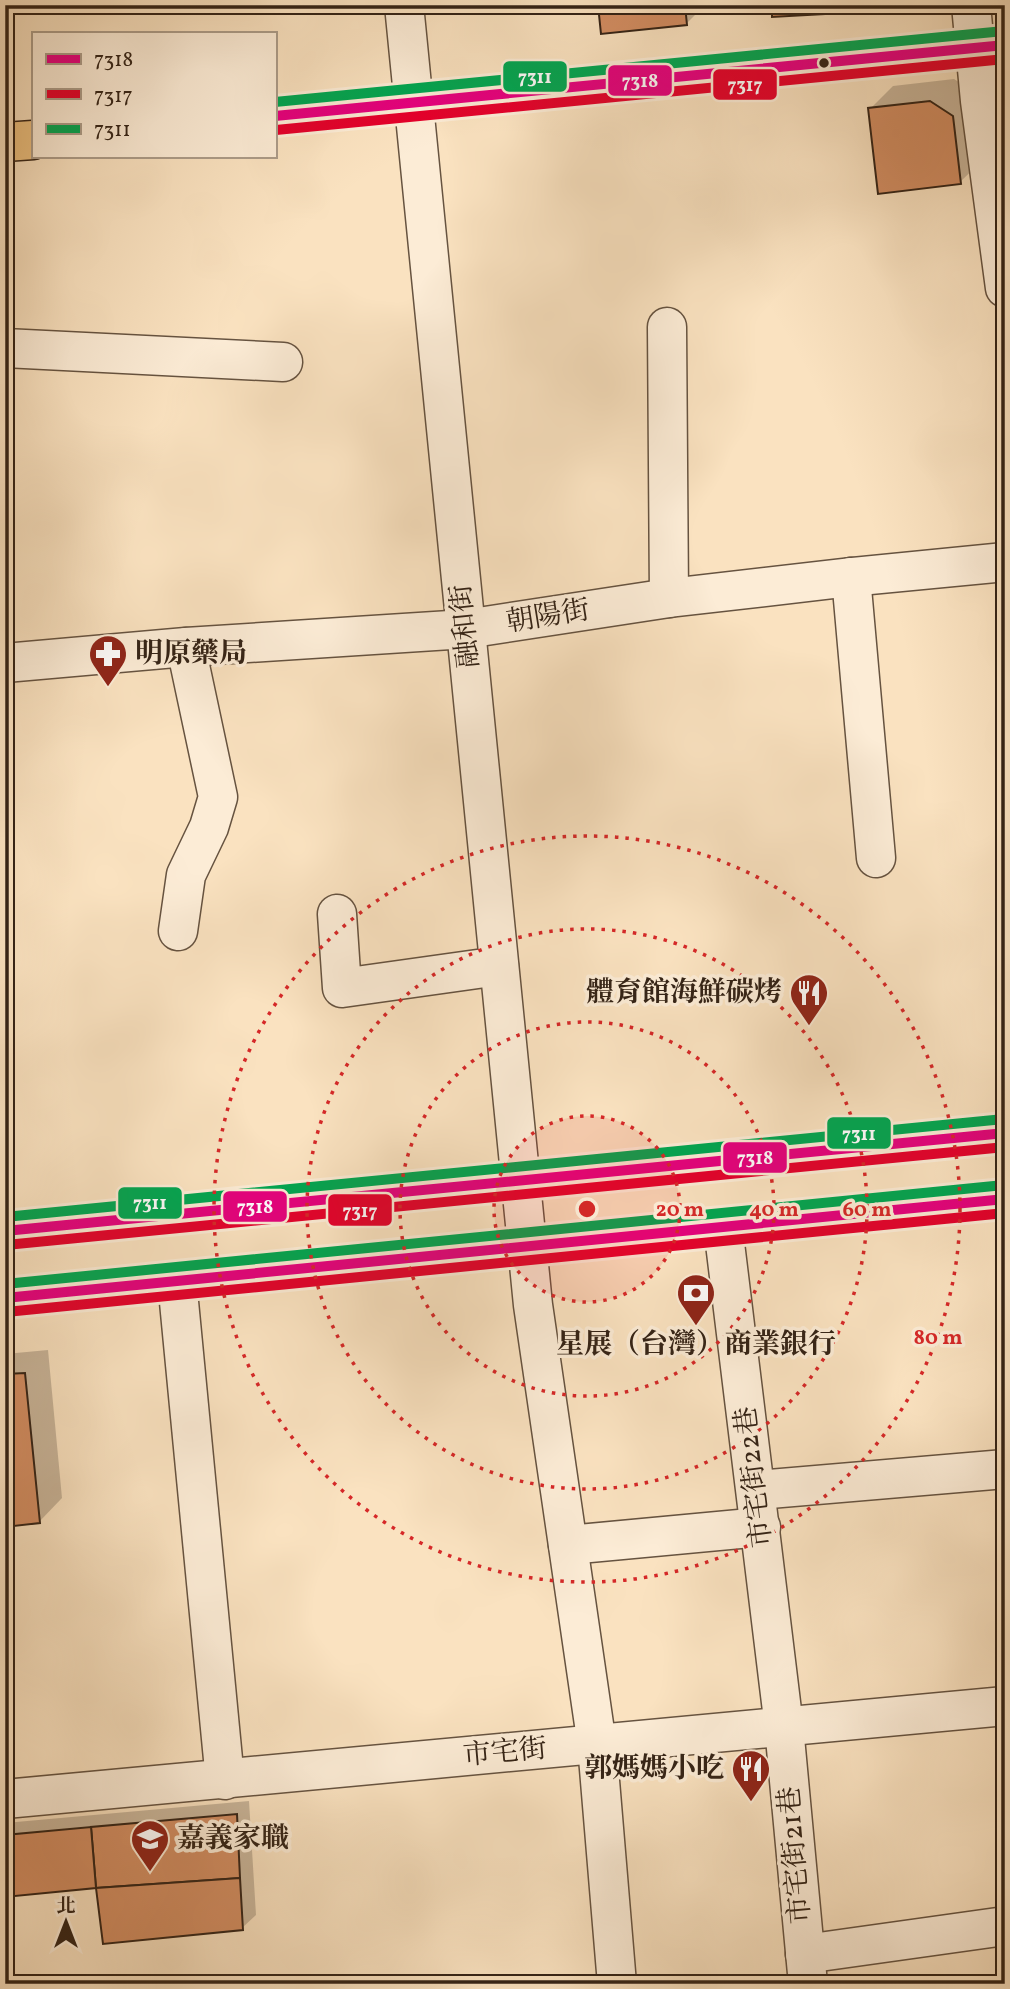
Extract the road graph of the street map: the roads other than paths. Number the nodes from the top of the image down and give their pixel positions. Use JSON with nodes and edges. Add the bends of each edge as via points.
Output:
{"nodes":[{"id":1,"x":404,"y":5,"type":"edge"},
{"id":2,"x":971,"y":5,"type":"edge"},
{"id":3,"x":990,"y":46,"type":"edge"},
{"id":4,"x":414,"y":103,"type":"junction"},
{"id":5,"x":276,"y":116,"type":"edge"},
{"id":6,"x":32,"y":140,"type":"edge"},
{"id":7,"x":5,"y":142,"type":"edge"},
{"id":8,"x":1005,"y":288,"type":"edge"},
{"id":9,"x":667,"y":327,"type":"dead end"},
{"id":10,"x":5,"y":348,"type":"edge"},
{"id":11,"x":283,"y":362,"type":"dead end"},
{"id":12,"x":1005,"y":562,"type":"edge"},
{"id":13,"x":851,"y":577,"type":"junction"},
{"id":14,"x":669,"y":598,"type":"junction"},
{"id":15,"x":466,"y":629,"type":"junction"},
{"id":16,"x":186,"y":647,"type":"junction"},
{"id":17,"x":5,"y":663,"type":"edge"},
{"id":18,"x":876,"y":858,"type":"dead end"},
{"id":19,"x":337,"y":914,"type":"dead end"},
{"id":20,"x":177,"y":931,"type":"dead end"},
{"id":21,"x":499,"y":966,"type":"junction"},
{"id":22,"x":1005,"y":1133,"type":"edge"},
{"id":23,"x":521,"y":1180,"type":"junction"},
{"id":24,"x":1005,"y":1199,"type":"edge"},
{"id":25,"x":723,"y":1227,"type":"junction"},
{"id":26,"x":5,"y":1231,"type":"edge"},
{"id":27,"x":527,"y":1247,"type":"junction"},
{"id":28,"x":177,"y":1281,"type":"junction"},
{"id":29,"x":5,"y":1298,"type":"edge"},
{"id":30,"x":1005,"y":1469,"type":"edge"},
{"id":31,"x":757,"y":1490,"type":"junction"},
{"id":32,"x":761,"y":1527,"type":"junction"},
{"id":33,"x":568,"y":1545,"type":"junction"},
{"id":34,"x":1005,"y":1706,"type":"edge"},
{"id":35,"x":784,"y":1727,"type":"junction"},
{"id":36,"x":597,"y":1745,"type":"junction"},
{"id":37,"x":225,"y":1780,"type":"junction"},
{"id":38,"x":5,"y":1799,"type":"edge"},
{"id":39,"x":1005,"y":1926,"type":"edge"},
{"id":40,"x":807,"y":1969,"type":"edge"},
{"id":41,"x":617,"y":1984,"type":"edge"}],
"edges":[{"from":1,"to":4,"type":"street","name":"融和街"},
{"from":2,"to":3,"type":"street"},
{"from":3,"to":4,"type":"main road"},
{"from":3,"to":8,"type":"street","via":[[980,101]]},
{"from":4,"to":5,"type":"main road"},
{"from":4,"to":15,"type":"street","name":"融和街"},
{"from":6,"to":7,"type":"main road"},
{"from":9,"to":14,"type":"street"},
{"from":10,"to":11,"type":"street"},
{"from":12,"to":13,"type":"street","name":"朝陽街"},
{"from":13,"to":14,"type":"street","name":"朝陽街"},
{"from":13,"to":18,"type":"street"},
{"from":14,"to":15,"type":"street","name":"朝陽街"},
{"from":15,"to":16,"type":"street","name":"朝陽街"},
{"from":15,"to":21,"type":"street","name":"融和街"},
{"from":16,"to":17,"type":"street","name":"朝陽街"},
{"from":16,"to":20,"type":"street","via":[[218,797],[186,875]]},
{"from":19,"to":21,"type":"street","via":[[342,988]]},
{"from":21,"to":23,"type":"street","name":"融和街"},
{"from":22,"to":23,"type":"street"},
{"from":23,"to":26,"type":"street"},
{"from":23,"to":27,"type":"street","name":"融和街"},
{"from":24,"to":25,"type":"street"},
{"from":25,"to":27,"type":"street"},
{"from":25,"to":31,"type":"street","name":"市宅街22巷"},
{"from":27,"to":28,"type":"street"},
{"from":27,"to":33,"type":"street","name":"融和街"},
{"from":28,"to":29,"type":"street"},
{"from":28,"to":37,"type":"street"},
{"from":30,"to":31,"type":"street"},
{"from":31,"to":32,"type":"street","name":"市宅街22巷"},
{"from":32,"to":33,"type":"street"},
{"from":32,"to":35,"type":"street","name":"市宅街22巷"},
{"from":33,"to":36,"type":"street","name":"融和街"},
{"from":34,"to":35,"type":"street","name":"市宅街"},
{"from":35,"to":36,"type":"street","name":"市宅街"},
{"from":35,"to":40,"type":"street","name":"市宅街21巷"},
{"from":36,"to":37,"type":"street","name":"市宅街"},
{"from":36,"to":41,"type":"street"},
{"from":37,"to":38,"type":"street","name":"市宅街"},
{"from":39,"to":40,"type":"street"}]}
